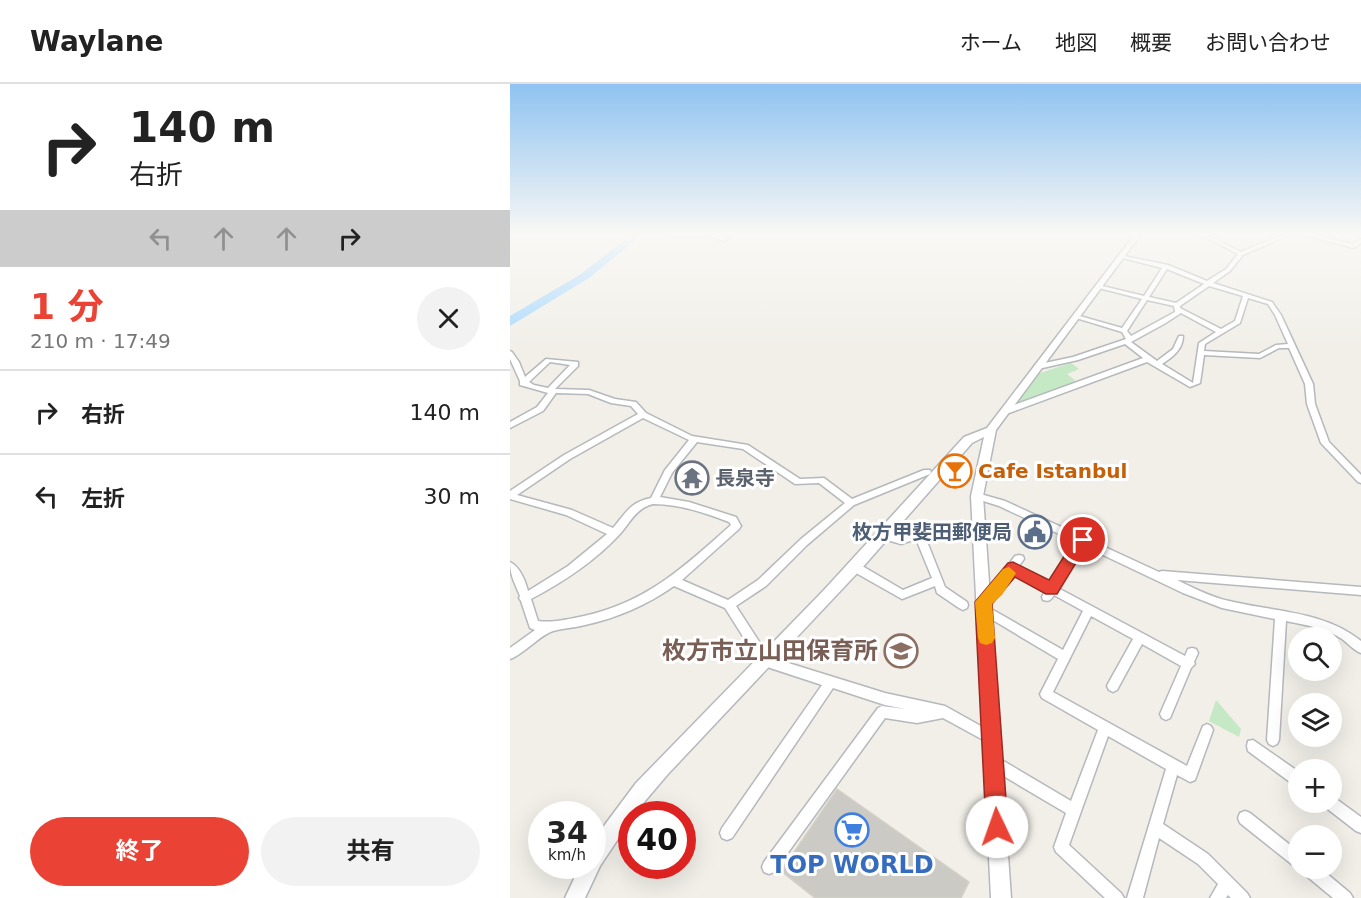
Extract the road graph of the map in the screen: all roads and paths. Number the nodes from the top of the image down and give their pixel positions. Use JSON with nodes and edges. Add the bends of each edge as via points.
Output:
{"nodes":[{"id":1,"x":1109,"y":272,"type":"edge"},
{"id":2,"x":1162,"y":272,"type":"edge"},
{"id":3,"x":1180,"y":272,"type":"edge"},
{"id":4,"x":1225,"y":272,"type":"edge"},
{"id":5,"x":1206,"y":283,"type":"junction"},
{"id":6,"x":1098,"y":287,"type":"junction"},
{"id":7,"x":1246,"y":295,"type":"junction"},
{"id":8,"x":1146,"y":297,"type":"junction"},
{"id":9,"x":1177,"y":307,"type":"junction"},
{"id":10,"x":1076,"y":317,"type":"junction"},
{"id":11,"x":1124,"y":331,"type":"junction"},
{"id":12,"x":1221,"y":332,"type":"junction"},
{"id":13,"x":1181,"y":337,"type":"dead end"},
{"id":14,"x":1128,"y":341,"type":"junction"},
{"id":15,"x":1292,"y":346,"type":"junction"},
{"id":16,"x":510,"y":353,"type":"edge"},
{"id":17,"x":1201,"y":353,"type":"junction"},
{"id":18,"x":1148,"y":359,"type":"junction"},
{"id":19,"x":1156,"y":365,"type":"junction"},
{"id":20,"x":1038,"y":367,"type":"junction"},
{"id":21,"x":523,"y":382,"type":"junction"},
{"id":22,"x":551,"y":391,"type":"junction"},
{"id":23,"x":1006,"y":411,"type":"junction"},
{"id":24,"x":643,"y":415,"type":"junction"},
{"id":25,"x":511,"y":426,"type":"edge"},
{"id":26,"x":991,"y":430,"type":"junction"},
{"id":27,"x":695,"y":439,"type":"junction"},
{"id":28,"x":932,"y":475,"type":"junction"},
{"id":29,"x":1361,"y":480,"type":"edge"},
{"id":30,"x":510,"y":496,"type":"edge"},
{"id":31,"x":977,"y":496,"type":"junction"},
{"id":32,"x":654,"y":501,"type":"junction"},
{"id":33,"x":851,"y":503,"type":"junction"},
{"id":34,"x":614,"y":533,"type":"junction"},
{"id":35,"x":883,"y":535,"type":"junction"},
{"id":36,"x":1083,"y":540,"type":"junction"},
{"id":37,"x":510,"y":566,"type":"edge"},
{"id":38,"x":853,"y":566,"type":"junction"},
{"id":39,"x":1157,"y":575,"type":"junction"},
{"id":40,"x":938,"y":580,"type":"junction"},
{"id":41,"x":675,"y":582,"type":"junction"},
{"id":42,"x":1361,"y":591,"type":"edge"},
{"id":43,"x":1049,"y":593,"type":"junction"},
{"id":44,"x":524,"y":598,"type":"junction"},
{"id":45,"x":729,"y":605,"type":"junction"},
{"id":46,"x":963,"y":605,"type":"dead end"},
{"id":47,"x":984,"y":606,"type":"junction"},
{"id":48,"x":1089,"y":610,"type":"junction"},
{"id":49,"x":1281,"y":616,"type":"junction"},
{"id":50,"x":547,"y":628,"type":"junction"},
{"id":51,"x":1140,"y":637,"type":"junction"},
{"id":52,"x":1361,"y":648,"type":"edge"},
{"id":53,"x":510,"y":654,"type":"edge"},
{"id":54,"x":1064,"y":657,"type":"junction"},
{"id":55,"x":765,"y":661,"type":"junction"},
{"id":56,"x":830,"y":683,"type":"junction"},
{"id":57,"x":1113,"y":686,"type":"dead end"},
{"id":58,"x":945,"y":712,"type":"junction"},
{"id":59,"x":1166,"y":714,"type":"dead end"},
{"id":60,"x":1105,"y":727,"type":"junction"},
{"id":61,"x":1207,"y":730,"type":"dead end"},
{"id":62,"x":992,"y":738,"type":"junction"},
{"id":63,"x":1273,"y":740,"type":"dead end"},
{"id":64,"x":1253,"y":746,"type":"dead end"},
{"id":65,"x":995,"y":763,"type":"junction"},
{"id":66,"x":1173,"y":766,"type":"junction"},
{"id":67,"x":1288,"y":772,"type":"edge"},
{"id":68,"x":1074,"y":810,"type":"junction"},
{"id":69,"x":1342,"y":811,"type":"edge"},
{"id":70,"x":1245,"y":818,"type":"dead end"},
{"id":71,"x":1361,"y":826,"type":"edge"},
{"id":72,"x":1156,"y":828,"type":"junction"},
{"id":73,"x":727,"y":833,"type":"dead end"},
{"id":74,"x":606,"y":836,"type":"edge"},
{"id":75,"x":1288,"y":852,"type":"edge"},
{"id":76,"x":769,"y":867,"type":"dead end"},
{"id":77,"x":584,"y":879,"type":"edge"},
{"id":78,"x":1322,"y":879,"type":"edge"},
{"id":79,"x":1226,"y":884,"type":"junction"},
{"id":80,"x":575,"y":898,"type":"edge"},
{"id":81,"x":1001,"y":898,"type":"edge"},
{"id":82,"x":1116,"y":898,"type":"edge"},
{"id":83,"x":1135,"y":898,"type":"edge"},
{"id":84,"x":1218,"y":898,"type":"edge"},
{"id":85,"x":1242,"y":898,"type":"edge"},
{"id":86,"x":1345,"y":898,"type":"edge"}],
"edges":[{"from":1,"to":6,"type":"street"},
{"from":2,"to":8,"type":"street"},
{"from":3,"to":5,"type":"street"},
{"from":4,"to":5,"type":"street"},
{"from":5,"to":7,"type":"street"},
{"from":5,"to":9,"type":"street"},
{"from":6,"to":8,"type":"street"},
{"from":6,"to":10,"type":"street"},
{"from":7,"to":12,"type":"street","via":[[1238,322]]},
{"from":7,"to":15,"type":"street","via":[[1270,303]]},
{"from":8,"to":9,"type":"street"},
{"from":8,"to":11,"type":"street"},
{"from":9,"to":12,"type":"street"},
{"from":9,"to":14,"type":"street","via":[[1178,313]]},
{"from":10,"to":11,"type":"street"},
{"from":10,"to":20,"type":"street"},
{"from":11,"to":14,"type":"street"},
{"from":12,"to":17,"type":"street","via":[[1202,344]]},
{"from":13,"to":19,"type":"street","via":[[1173,354]]},
{"from":14,"to":18,"type":"street"},
{"from":14,"to":20,"type":"street"},
{"from":15,"to":17,"type":"street","via":[[1278,346],[1260,356]]},
{"from":15,"to":29,"type":"street","via":[[1309,384],[1311,404],[1325,443]]},
{"from":16,"to":21,"type":"street"},
{"from":17,"to":19,"type":"street","via":[[1193,384]]},
{"from":18,"to":19,"type":"street"},
{"from":18,"to":23,"type":"street"},
{"from":20,"to":23,"type":"street"},
{"from":21,"to":22,"type":"street","via":[[531,389]]},
{"from":21,"to":22,"type":"street","via":[[548,360],[575,364]]},
{"from":22,"to":24,"type":"street","via":[[589,392],[633,404]]},
{"from":22,"to":25,"type":"street","via":[[540,409]]},
{"from":23,"to":26,"type":"street"},
{"from":24,"to":27,"type":"street"},
{"from":24,"to":30,"type":"street","via":[[567,457]]},
{"from":26,"to":28,"type":"street","via":[[968,441]]},
{"from":26,"to":31,"type":"street"},
{"from":27,"to":32,"type":"street","via":[[668,472]]},
{"from":27,"to":33,"type":"street","via":[[745,447],[798,482],[821,480]]},
{"from":28,"to":33,"type":"street"},
{"from":28,"to":35,"type":"street"},
{"from":30,"to":34,"type":"street","via":[[569,512]]},
{"from":31,"to":36,"type":"street","via":[[1002,503]]},
{"from":31,"to":47,"type":"street"},
{"from":32,"to":34,"type":"street","via":[[641,503]]},
{"from":32,"to":41,"type":"street","via":[[704,508],[734,520],[736,526]]},
{"from":33,"to":45,"type":"street","via":[[762,583]]},
{"from":34,"to":44,"type":"street","via":[[555,582]]},
{"from":35,"to":38,"type":"street"},
{"from":35,"to":40,"type":"street","via":[[901,540],[919,534]]},
{"from":36,"to":39,"type":"street"},
{"from":36,"to":43,"type":"street"},
{"from":37,"to":44,"type":"street","via":[[519,576]]},
{"from":38,"to":40,"type":"street","via":[[902,595]]},
{"from":38,"to":55,"type":"street"},
{"from":39,"to":42,"type":"street"},
{"from":39,"to":49,"type":"street","via":[[1226,605]]},
{"from":40,"to":46,"type":"street","via":[[941,590]]},
{"from":41,"to":45,"type":"street"},
{"from":41,"to":50,"type":"street","via":[[620,612]]},
{"from":43,"to":47,"type":"street","via":[[1016,564]]},
{"from":43,"to":48,"type":"street"},
{"from":44,"to":50,"type":"street","via":[[534,625]]},
{"from":45,"to":55,"type":"street"},
{"from":47,"to":54,"type":"street"},
{"from":47,"to":62,"type":"street"},
{"from":48,"to":51,"type":"street"},
{"from":48,"to":54,"type":"street"},
{"from":49,"to":52,"type":"street","via":[[1316,622],[1344,634]]},
{"from":49,"to":63,"type":"street"},
{"from":50,"to":53,"type":"street"},
{"from":51,"to":57,"type":"street"},
{"from":51,"to":59,"type":"street","via":[[1191,658]]},
{"from":54,"to":60,"type":"street","via":[[1046,694]]},
{"from":55,"to":56,"type":"street"},
{"from":55,"to":74,"type":"street","via":[[634,797]]},
{"from":56,"to":58,"type":"street"},
{"from":56,"to":73,"type":"street"},
{"from":58,"to":62,"type":"street"},
{"from":58,"to":76,"type":"street","via":[[917,717],[882,712]]},
{"from":60,"to":66,"type":"street"},
{"from":60,"to":68,"type":"street"},
{"from":61,"to":66,"type":"street","via":[[1190,775]]},
{"from":62,"to":65,"type":"street"},
{"from":64,"to":67,"type":"street"},
{"from":65,"to":68,"type":"street"},
{"from":65,"to":81,"type":"street"},
{"from":66,"to":72,"type":"street"},
{"from":68,"to":82,"type":"street","via":[[1061,847]]},
{"from":69,"to":71,"type":"street"},
{"from":70,"to":75,"type":"street"},
{"from":72,"to":79,"type":"street","via":[[1203,859]]},
{"from":72,"to":83,"type":"street"},
{"from":77,"to":80,"type":"street"},
{"from":78,"to":86,"type":"street"},
{"from":79,"to":84,"type":"street"},
{"from":79,"to":85,"type":"street"}]}
